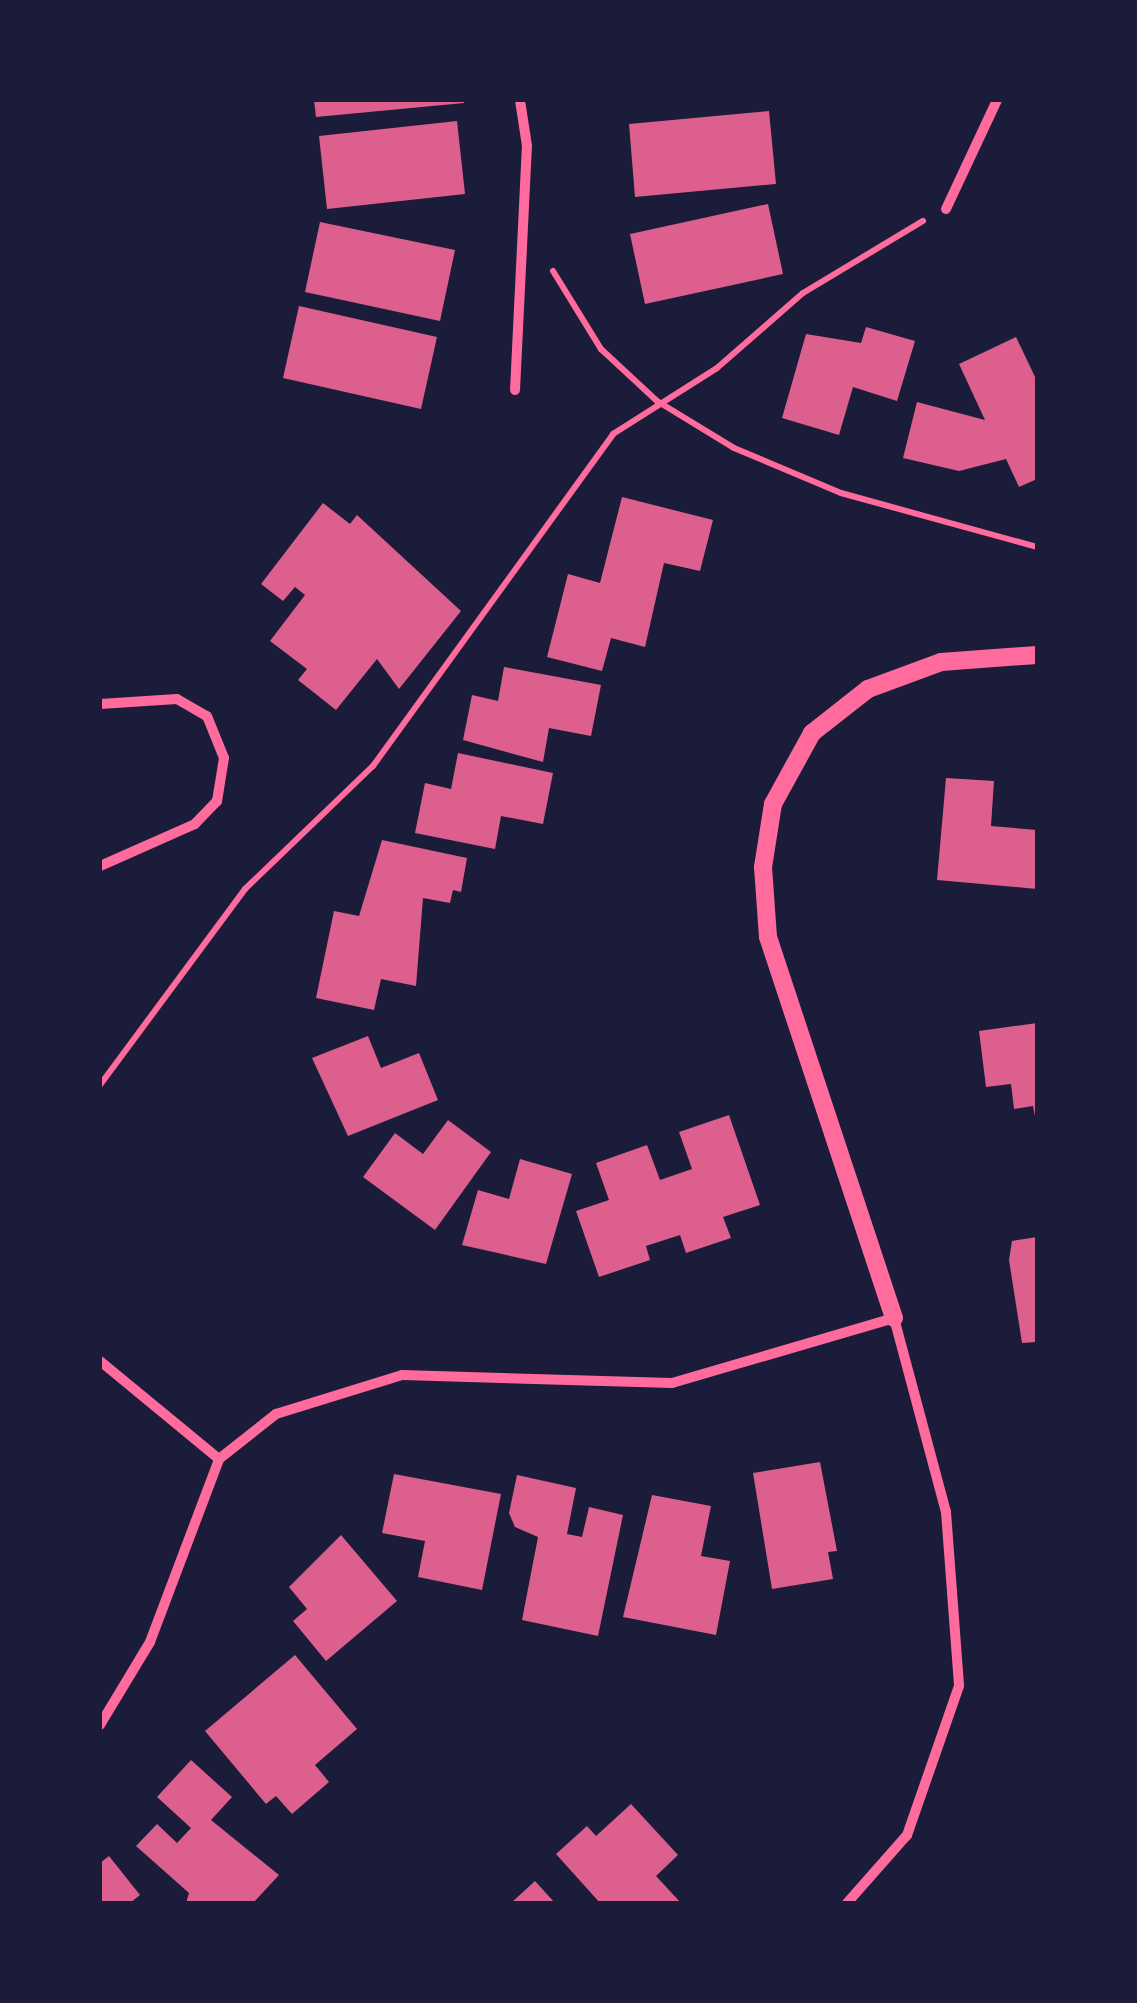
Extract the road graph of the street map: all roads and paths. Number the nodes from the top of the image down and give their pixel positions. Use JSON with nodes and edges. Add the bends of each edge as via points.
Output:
{"nodes":[{"id":1,"x":520,"y":100,"type":"edge"},
{"id":2,"x":997,"y":100,"type":"edge"},
{"id":3,"x":946,"y":209,"type":"joint"},
{"id":4,"x":548,"y":259,"type":"dead end"},
{"id":5,"x":516,"y":390,"type":"dead end"},
{"id":6,"x":657,"y":401,"type":"junction"},
{"id":7,"x":1037,"y":547,"type":"edge"},
{"id":8,"x":1037,"y":655,"type":"edge"},
{"id":9,"x":100,"y":704,"type":"edge"},
{"id":10,"x":100,"y":866,"type":"edge"},
{"id":11,"x":100,"y":1084,"type":"edge"},
{"id":12,"x":894,"y":1318,"type":"junction"},
{"id":13,"x":100,"y":1362,"type":"edge"},
{"id":14,"x":218,"y":1459,"type":"junction"},
{"id":15,"x":100,"y":1725,"type":"edge"},
{"id":16,"x":847,"y":1903,"type":"edge"}],
"edges":[{"from":1,"to":5,"type":"street","via":[[527,146]]},
{"from":2,"to":3,"type":"street"},
{"from":3,"to":6,"type":"path","via":[[803,293],[717,368]]},
{"from":4,"to":6,"type":"path","via":[[601,349]]},
{"from":6,"to":7,"type":"path","via":[[734,448],[840,493]]},
{"from":6,"to":11,"type":"path","via":[[613,434],[373,766],[245,889]]},
{"from":8,"to":12,"type":"street","via":[[941,662],[868,688],[812,733],[773,804],[763,867],[768,937]]},
{"from":9,"to":10,"type":"street","via":[[160,695],[192,705],[216,730],[224,758],[216,801],[195,824]]},
{"from":12,"to":14,"type":"street","via":[[672,1383],[402,1375],[276,1414]]},
{"from":12,"to":16,"type":"street","via":[[946,1512],[959,1686],[907,1835]]},
{"from":13,"to":14,"type":"street"},
{"from":14,"to":15,"type":"street","via":[[150,1642]]}]}
